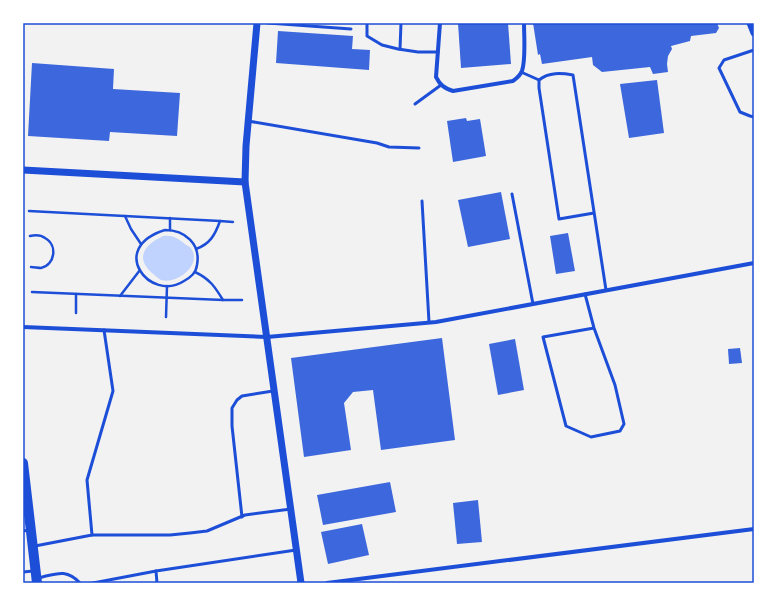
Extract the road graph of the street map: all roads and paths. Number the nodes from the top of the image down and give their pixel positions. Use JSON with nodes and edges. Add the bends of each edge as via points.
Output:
{"nodes":[{"id":1,"x":257,"y":23,"type":"edge"},
{"id":2,"x":268,"y":23,"type":"edge"},
{"id":3,"x":367,"y":23,"type":"edge"},
{"id":4,"x":401,"y":23,"type":"edge"},
{"id":5,"x":440,"y":23,"type":"edge"},
{"id":6,"x":524,"y":23,"type":"edge"},
{"id":7,"x":750,"y":23,"type":"edge"},
{"id":8,"x":351,"y":29,"type":"dead end"},
{"id":9,"x":754,"y":33,"type":"edge"},
{"id":10,"x":400,"y":49,"type":"junction"},
{"id":11,"x":754,"y":50,"type":"edge"},
{"id":12,"x":438,"y":52,"type":"junction"},
{"id":13,"x":521,"y":72,"type":"junction"},
{"id":14,"x":539,"y":80,"type":"junction"},
{"id":15,"x":441,"y":85,"type":"junction"},
{"id":16,"x":415,"y":104,"type":"dead end"},
{"id":17,"x":754,"y":117,"type":"edge"},
{"id":18,"x":248,"y":122,"type":"junction"},
{"id":19,"x":419,"y":148,"type":"dead end"},
{"id":20,"x":23,"y":170,"type":"edge"},
{"id":21,"x":245,"y":182,"type":"junction"},
{"id":22,"x":512,"y":194,"type":"dead end"},
{"id":23,"x":422,"y":201,"type":"dead end"},
{"id":24,"x":29,"y":211,"type":"dead end"},
{"id":25,"x":594,"y":212,"type":"junction"},
{"id":26,"x":125,"y":216,"type":"junction"},
{"id":27,"x":170,"y":218,"type":"junction"},
{"id":28,"x":220,"y":221,"type":"junction"},
{"id":29,"x":233,"y":222,"type":"dead end"},
{"id":30,"x":170,"y":230,"type":"junction"},
{"id":31,"x":30,"y":236,"type":"dead end"},
{"id":32,"x":141,"y":244,"type":"junction"},
{"id":33,"x":196,"y":249,"type":"junction"},
{"id":34,"x":754,"y":263,"type":"edge"},
{"id":35,"x":31,"y":267,"type":"dead end"},
{"id":36,"x":140,"y":270,"type":"junction"},
{"id":37,"x":195,"y":272,"type":"junction"},
{"id":38,"x":167,"y":286,"type":"junction"},
{"id":39,"x":606,"y":290,"type":"junction"},
{"id":40,"x":32,"y":292,"type":"dead end"},
{"id":41,"x":76,"y":294,"type":"junction"},
{"id":42,"x":586,"y":294,"type":"junction"},
{"id":43,"x":120,"y":296,"type":"junction"},
{"id":44,"x":167,"y":298,"type":"junction"},
{"id":45,"x":223,"y":300,"type":"junction"},
{"id":46,"x":242,"y":300,"type":"dead end"},
{"id":47,"x":532,"y":304,"type":"junction"},
{"id":48,"x":76,"y":313,"type":"dead end"},
{"id":49,"x":166,"y":317,"type":"dead end"},
{"id":50,"x":430,"y":322,"type":"junction"},
{"id":51,"x":23,"y":327,"type":"edge"},
{"id":52,"x":594,"y":328,"type":"junction"},
{"id":53,"x":104,"y":330,"type":"junction"},
{"id":54,"x":267,"y":337,"type":"junction"},
{"id":55,"x":274,"y":390,"type":"junction"},
{"id":56,"x":23,"y":463,"type":"edge"},
{"id":57,"x":291,"y":509,"type":"junction"},
{"id":58,"x":242,"y":517,"type":"junction"},
{"id":59,"x":754,"y":529,"type":"edge"},
{"id":60,"x":26,"y":531,"type":"edge"},
{"id":61,"x":92,"y":535,"type":"junction"},
{"id":62,"x":32,"y":546,"type":"junction"},
{"id":63,"x":297,"y":550,"type":"junction"},
{"id":64,"x":156,"y":571,"type":"junction"},
{"id":65,"x":23,"y":572,"type":"edge"},
{"id":66,"x":36,"y":577,"type":"edge"},
{"id":67,"x":118,"y":579,"type":"junction"},
{"id":68,"x":80,"y":583,"type":"edge"},
{"id":69,"x":93,"y":583,"type":"edge"},
{"id":70,"x":119,"y":583,"type":"edge"},
{"id":71,"x":157,"y":583,"type":"edge"},
{"id":72,"x":301,"y":583,"type":"edge"},
{"id":73,"x":327,"y":583,"type":"edge"}],
"edges":[{"from":1,"to":18,"type":"street"},
{"from":2,"to":8,"type":"lane"},
{"from":3,"to":10,"type":"lane","via":[[367,36],[382,45]]},
{"from":4,"to":10,"type":"lane"},
{"from":5,"to":12,"type":"street"},
{"from":6,"to":13,"type":"street"},
{"from":7,"to":9,"type":"street"},
{"from":10,"to":12,"type":"lane"},
{"from":11,"to":17,"type":"lane","via":[[724,60],[719,68],[740,112]]},
{"from":12,"to":15,"type":"street","via":[[436,77]]},
{"from":13,"to":14,"type":"lane"},
{"from":13,"to":15,"type":"street","via":[[513,81],[452,91]]},
{"from":14,"to":25,"type":"lane","via":[[545,75],[573,75]]},
{"from":14,"to":25,"type":"lane","via":[[559,219]]},
{"from":15,"to":16,"type":"lane"},
{"from":18,"to":19,"type":"lane","via":[[377,143],[389,148]]},
{"from":18,"to":21,"type":"street"},
{"from":20,"to":21,"type":"street"},
{"from":21,"to":54,"type":"street"},
{"from":22,"to":47,"type":"lane"},
{"from":23,"to":50,"type":"lane"},
{"from":24,"to":26,"type":"path"},
{"from":25,"to":39,"type":"lane"},
{"from":26,"to":27,"type":"path"},
{"from":26,"to":32,"type":"path"},
{"from":27,"to":28,"type":"path"},
{"from":27,"to":30,"type":"path"},
{"from":28,"to":29,"type":"path"},
{"from":28,"to":33,"type":"path","via":[[209,243]]},
{"from":30,"to":32,"type":"path","via":[[156,233]]},
{"from":30,"to":33,"type":"path","via":[[187,237]]},
{"from":31,"to":35,"type":"path","via":[[45,238],[54,250],[49,263],[42,268]]},
{"from":32,"to":36,"type":"path","via":[[137,258]]},
{"from":33,"to":37,"type":"path","via":[[198,261]]},
{"from":34,"to":39,"type":"street"},
{"from":36,"to":38,"type":"path","via":[[148,279]]},
{"from":36,"to":43,"type":"path"},
{"from":37,"to":38,"type":"path","via":[[181,283]]},
{"from":37,"to":45,"type":"path","via":[[214,284]]},
{"from":38,"to":44,"type":"path"},
{"from":39,"to":42,"type":"street"},
{"from":40,"to":41,"type":"path"},
{"from":41,"to":43,"type":"path"},
{"from":41,"to":48,"type":"path"},
{"from":42,"to":47,"type":"street"},
{"from":42,"to":52,"type":"lane"},
{"from":43,"to":44,"type":"path"},
{"from":44,"to":45,"type":"path"},
{"from":44,"to":49,"type":"path"},
{"from":45,"to":46,"type":"path"},
{"from":47,"to":50,"type":"street"},
{"from":50,"to":54,"type":"street"},
{"from":51,"to":53,"type":"street"},
{"from":52,"to":52,"type":"lane","via":[[615,385],[624,424],[620,431],[591,437],[566,426],[543,337]]},
{"from":53,"to":54,"type":"street"},
{"from":53,"to":61,"type":"lane","via":[[113,391],[87,480]]},
{"from":54,"to":55,"type":"street"},
{"from":55,"to":57,"type":"street"},
{"from":55,"to":58,"type":"lane","via":[[242,396],[233,405],[232,426]]},
{"from":56,"to":60,"type":"main road"},
{"from":57,"to":58,"type":"lane"},
{"from":57,"to":63,"type":"street"},
{"from":58,"to":61,"type":"lane","via":[[207,531],[170,535]]},
{"from":59,"to":73,"type":"street"},
{"from":60,"to":62,"type":"main road"},
{"from":61,"to":62,"type":"lane"},
{"from":62,"to":66,"type":"main road"},
{"from":63,"to":64,"type":"lane"},
{"from":63,"to":72,"type":"street"},
{"from":64,"to":67,"type":"lane"},
{"from":64,"to":71,"type":"lane"},
{"from":65,"to":66,"type":"lane"},
{"from":66,"to":68,"type":"lane","via":[[62,572],[74,576]]},
{"from":67,"to":69,"type":"lane"},
{"from":67,"to":70,"type":"lane"}]}
